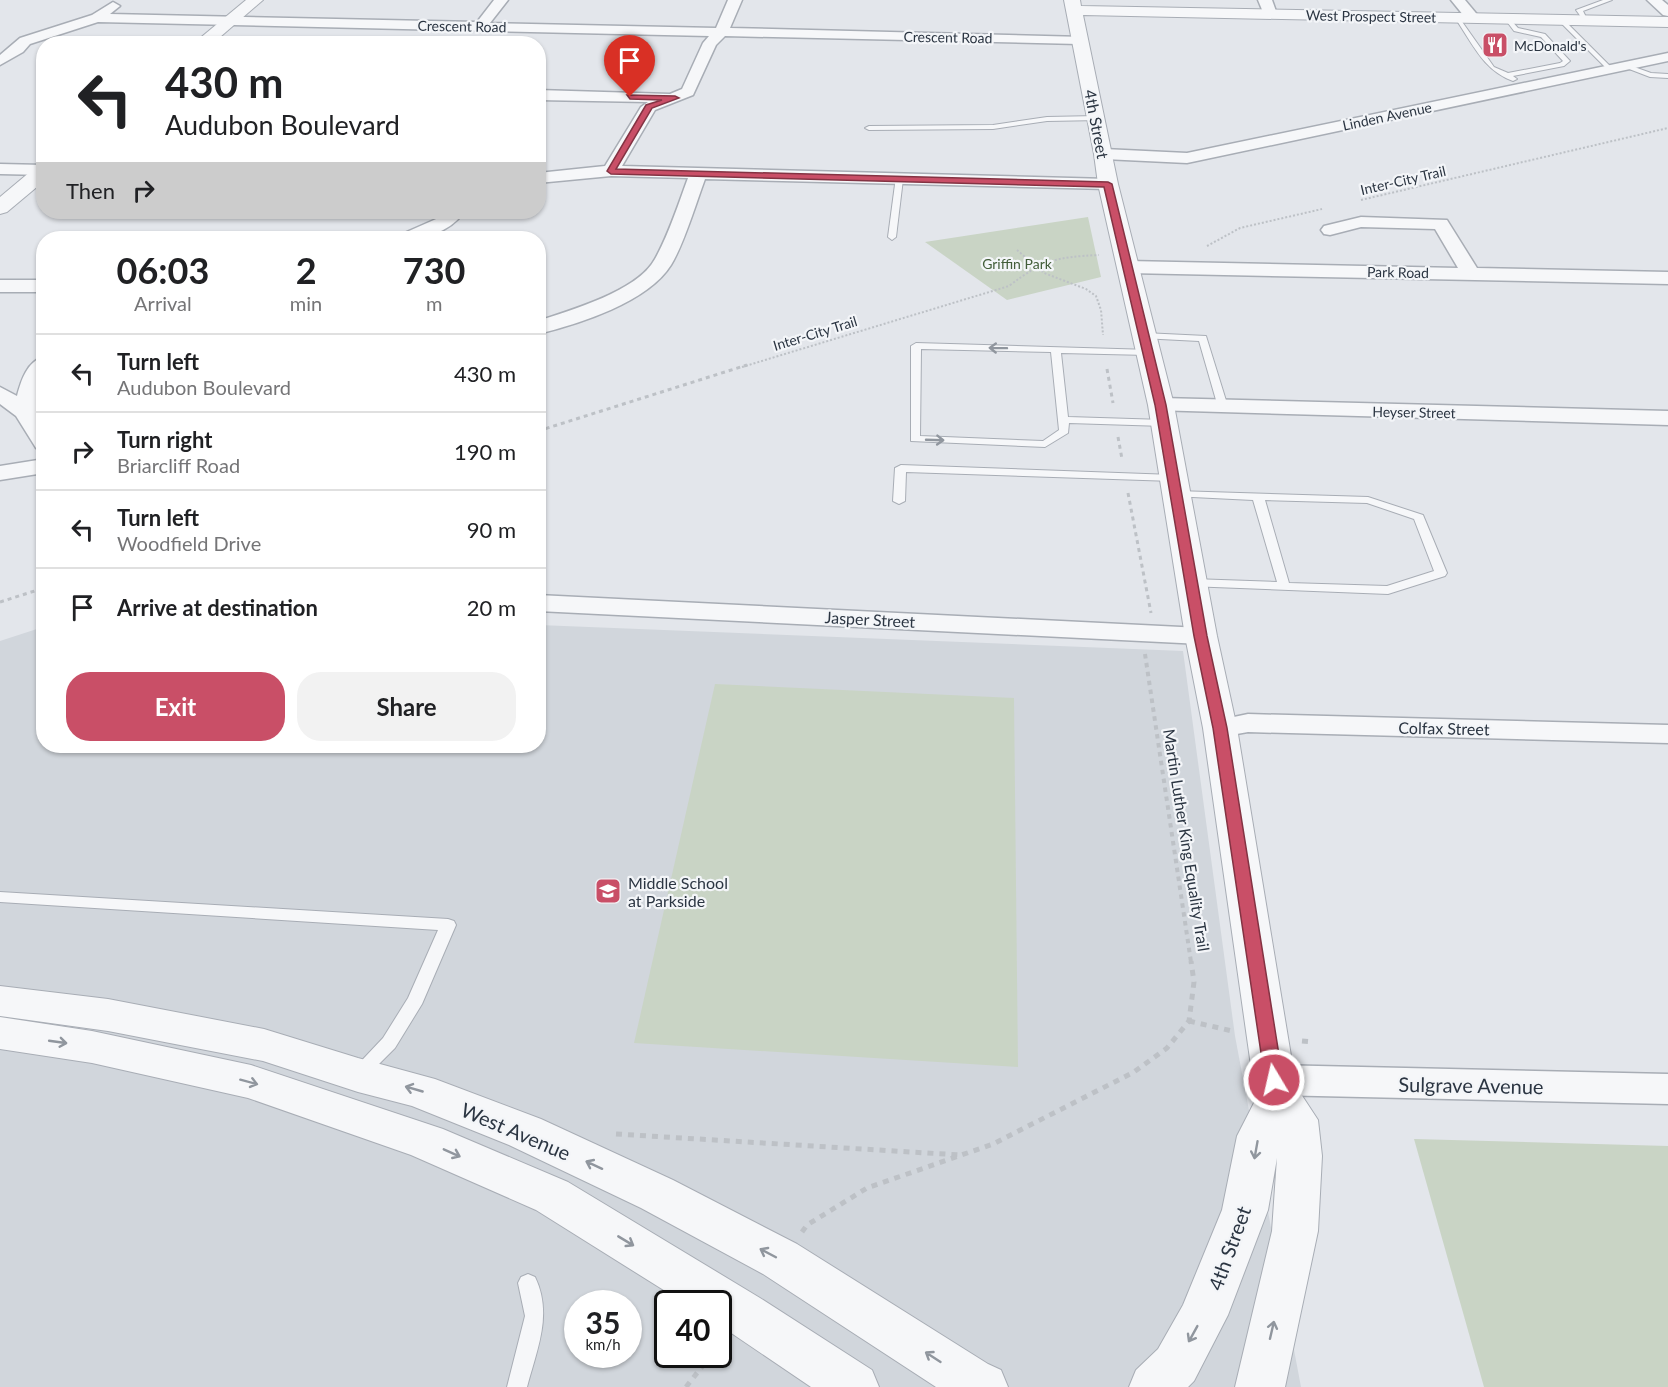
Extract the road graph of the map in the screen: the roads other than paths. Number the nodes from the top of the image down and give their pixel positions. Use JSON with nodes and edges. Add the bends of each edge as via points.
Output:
{"nodes":[{"id":1,"x":125,"y":0,"type":"edge"},
{"id":2,"x":255,"y":0,"type":"edge"},
{"id":3,"x":501,"y":0,"type":"edge"},
{"id":4,"x":735,"y":0,"type":"edge"},
{"id":5,"x":1458,"y":0,"type":"edge"},
{"id":6,"x":1608,"y":0,"type":"edge"},
{"id":7,"x":1654,"y":0,"type":"edge"},
{"id":8,"x":1073,"y":5,"type":"edge"},
{"id":9,"x":1268,"y":7,"type":"edge"},
{"id":10,"x":1668,"y":12,"type":"edge"},
{"id":11,"x":97,"y":18,"type":"junction"},
{"id":12,"x":1466,"y":18,"type":"junction"},
{"id":13,"x":1508,"y":19,"type":"junction"},
{"id":14,"x":229,"y":20,"type":"junction"},
{"id":15,"x":1561,"y":20,"type":"junction"},
{"id":16,"x":1586,"y":20,"type":"junction"},
{"id":17,"x":1668,"y":22,"type":"edge"},
{"id":18,"x":481,"y":26,"type":"junction"},
{"id":19,"x":721,"y":32,"type":"junction"},
{"id":20,"x":41,"y":36,"type":"edge"},
{"id":21,"x":210,"y":36,"type":"edge"},
{"id":22,"x":36,"y":37,"type":"edge"},
{"id":23,"x":8,"y":39,"type":"dead end"},
{"id":24,"x":1079,"y":40,"type":"junction"},
{"id":25,"x":25,"y":41,"type":"junction"},
{"id":26,"x":1668,"y":57,"type":"edge"},
{"id":27,"x":0,"y":61,"type":"edge"},
{"id":28,"x":1618,"y":68,"type":"junction"},
{"id":29,"x":1505,"y":76,"type":"junction"},
{"id":30,"x":1668,"y":76,"type":"edge"},
{"id":31,"x":1528,"y":87,"type":"junction"},
{"id":32,"x":546,"y":95,"type":"edge"},
{"id":33,"x":675,"y":98,"type":"junction"},
{"id":34,"x":1096,"y":118,"type":"junction"},
{"id":35,"x":869,"y":128,"type":"dead end"},
{"id":36,"x":1104,"y":154,"type":"junction"},
{"id":37,"x":0,"y":169,"type":"edge"},
{"id":38,"x":36,"y":170,"type":"edge"},
{"id":39,"x":611,"y":171,"type":"junction"},
{"id":40,"x":699,"y":173,"type":"junction"},
{"id":41,"x":36,"y":177,"type":"edge"},
{"id":42,"x":546,"y":177,"type":"edge"},
{"id":43,"x":899,"y":179,"type":"junction"},
{"id":44,"x":1108,"y":184,"type":"junction"},
{"id":45,"x":0,"y":208,"type":"edge"},
{"id":46,"x":450,"y":219,"type":"edge"},
{"id":47,"x":1330,"y":230,"type":"dead end"},
{"id":48,"x":424,"y":231,"type":"edge"},
{"id":49,"x":892,"y":237,"type":"dead end"},
{"id":50,"x":1374,"y":254,"type":"dead end"},
{"id":51,"x":1438,"y":255,"type":"dead end"},
{"id":52,"x":1460,"y":256,"type":"junction"},
{"id":53,"x":1128,"y":267,"type":"junction"},
{"id":54,"x":1384,"y":272,"type":"junction"},
{"id":55,"x":1471,"y":274,"type":"junction"},
{"id":56,"x":1668,"y":278,"type":"edge"},
{"id":57,"x":36,"y":285,"type":"edge"},
{"id":58,"x":0,"y":286,"type":"edge"},
{"id":59,"x":546,"y":325,"type":"edge"},
{"id":60,"x":1146,"y":344,"type":"junction"},
{"id":61,"x":1056,"y":350,"type":"junction"},
{"id":62,"x":36,"y":373,"type":"edge"},
{"id":63,"x":0,"y":394,"type":"edge"},
{"id":64,"x":1223,"y":407,"type":"junction"},
{"id":65,"x":25,"y":412,"type":"junction"},
{"id":66,"x":1162,"y":414,"type":"junction"},
{"id":67,"x":1668,"y":418,"type":"edge"},
{"id":68,"x":1063,"y":420,"type":"junction"},
{"id":69,"x":36,"y":429,"type":"edge"},
{"id":70,"x":36,"y":467,"type":"edge"},
{"id":71,"x":0,"y":473,"type":"edge"},
{"id":72,"x":1175,"y":486,"type":"junction"},
{"id":73,"x":1257,"y":497,"type":"junction"},
{"id":74,"x":899,"y":501,"type":"dead end"},
{"id":75,"x":1192,"y":583,"type":"junction"},
{"id":76,"x":1284,"y":586,"type":"junction"},
{"id":77,"x":546,"y":603,"type":"edge"},
{"id":78,"x":1201,"y":636,"type":"junction"},
{"id":79,"x":1220,"y":728,"type":"junction"},
{"id":80,"x":1668,"y":734,"type":"edge"},
{"id":81,"x":0,"y":897,"type":"edge"},
{"id":82,"x":0,"y":1001,"type":"edge"},
{"id":83,"x":0,"y":1033,"type":"edge"},
{"id":84,"x":358,"y":1075,"type":"junction"},
{"id":85,"x":1276,"y":1089,"type":"junction"},
{"id":86,"x":1668,"y":1089,"type":"edge"},
{"id":87,"x":528,"y":1283,"type":"dead end"},
{"id":88,"x":516,"y":1387,"type":"edge"},
{"id":89,"x":854,"y":1387,"type":"edge"},
{"id":90,"x":983,"y":1387,"type":"edge"},
{"id":91,"x":1154,"y":1387,"type":"edge"},
{"id":92,"x":1260,"y":1387,"type":"edge"}],
"edges":[{"from":1,"to":11,"type":"street"},
{"from":2,"to":14,"type":"street"},
{"from":3,"to":18,"type":"street"},
{"from":4,"to":19,"type":"street"},
{"from":5,"to":12,"type":"street"},
{"from":6,"to":16,"type":"lane","via":[[1579,10]]},
{"from":7,"to":10,"type":"street"},
{"from":8,"to":9,"type":"street","name":"West Prospect Street"},
{"from":8,"to":24,"type":"street","name":"4th Street"},
{"from":9,"to":12,"type":"street","name":"West Prospect Street"},
{"from":11,"to":14,"type":"street","name":"Crescent Road"},
{"from":11,"to":20,"type":"street"},
{"from":12,"to":13,"type":"street","name":"West Prospect Street"},
{"from":12,"to":29,"type":"lane","via":[[1491,69]]},
{"from":13,"to":15,"type":"street","name":"West Prospect Street"},
{"from":13,"to":29,"type":"lane","via":[[1516,30],[1543,35],[1567,61]]},
{"from":14,"to":18,"type":"street","name":"Crescent Road"},
{"from":14,"to":21,"type":"street"},
{"from":15,"to":16,"type":"street","name":"West Prospect Street"},
{"from":15,"to":28,"type":"lane"},
{"from":16,"to":17,"type":"street","name":"West Prospect Street"},
{"from":18,"to":19,"type":"street","name":"Crescent Road"},
{"from":19,"to":24,"type":"street","name":"Crescent Road"},
{"from":19,"to":33,"type":"street","via":[[710,43],[688,92]]},
{"from":22,"to":25,"type":"street"},
{"from":23,"to":25,"type":"street"},
{"from":24,"to":34,"type":"street","name":"4th Street"},
{"from":25,"to":27,"type":"street"},
{"from":26,"to":28,"type":"street","name":"Linden Avenue"},
{"from":28,"to":30,"type":"lane"},
{"from":28,"to":31,"type":"street","name":"Linden Avenue"},
{"from":29,"to":31,"type":"lane"},
{"from":31,"to":36,"type":"street","name":"Linden Avenue","via":[[1187,158]]},
{"from":32,"to":33,"type":"street"},
{"from":33,"to":39,"type":"street","via":[[649,107]]},
{"from":34,"to":35,"type":"lane","via":[[1047,119],[993,127]]},
{"from":34,"to":36,"type":"street","name":"4th Street"},
{"from":36,"to":44,"type":"street","name":"4th Street"},
{"from":37,"to":38,"type":"street"},
{"from":39,"to":40,"type":"street"},
{"from":39,"to":42,"type":"street"},
{"from":40,"to":43,"type":"street"},
{"from":40,"to":59,"type":"street","via":[[663,263],[654,274],[614,301]]},
{"from":41,"to":45,"type":"street"},
{"from":43,"to":44,"type":"street"},
{"from":43,"to":49,"type":"lane"},
{"from":44,"to":53,"type":"street","name":"4th Street"},
{"from":46,"to":48,"type":"street"},
{"from":47,"to":52,"type":"street","via":[[1361,222],[1441,224]]},
{"from":50,"to":54,"type":"street"},
{"from":51,"to":52,"type":"street"},
{"from":52,"to":55,"type":"street"},
{"from":53,"to":54,"type":"street","name":"Park Road"},
{"from":53,"to":60,"type":"street","name":"4th Street"},
{"from":54,"to":55,"type":"street","name":"Park Road"},
{"from":55,"to":56,"type":"street","name":"Park Road"},
{"from":57,"to":58,"type":"street"},
{"from":60,"to":61,"type":"lane","via":[[1104,351]]},
{"from":60,"to":64,"type":"lane","via":[[1203,338]]},
{"from":60,"to":66,"type":"street","name":"4th Street"},
{"from":61,"to":68,"type":"lane"},
{"from":61,"to":68,"type":"lane","one_way":true,"via":[[916,346],[915,439],[1045,444],[1064,431]]},
{"from":62,"to":65,"type":"street"},
{"from":63,"to":65,"type":"street"},
{"from":64,"to":66,"type":"street","name":"Heyser Street"},
{"from":64,"to":67,"type":"street","name":"Heyser Street"},
{"from":65,"to":69,"type":"street"},
{"from":66,"to":68,"type":"lane","via":[[1116,422]]},
{"from":66,"to":72,"type":"street","name":"4th Street"},
{"from":70,"to":71,"type":"street"},
{"from":72,"to":73,"type":"lane"},
{"from":72,"to":74,"type":"lane","via":[[1124,476],[900,468]]},
{"from":72,"to":75,"type":"street","name":"4th Street"},
{"from":73,"to":76,"type":"lane"},
{"from":73,"to":76,"type":"lane","via":[[1368,500],[1419,517],[1441,573],[1388,590]]},
{"from":75,"to":76,"type":"lane"},
{"from":75,"to":78,"type":"street","name":"4th Street"},
{"from":77,"to":78,"type":"street","name":"Jasper Street"},
{"from":78,"to":79,"type":"street","name":"4th Street"},
{"from":79,"to":80,"type":"street","name":"Colfax Street","via":[[1248,723]]},
{"from":79,"to":85,"type":"street","name":"4th Street"},
{"from":81,"to":84,"type":"lane","via":[[448,925],[416,1000],[389,1043]]},
{"from":82,"to":84,"type":"street","name":"West Avenue","via":[[264,1045]]},
{"from":83,"to":89,"type":"street","one_way":true,"via":[[92,1047],[251,1082],[427,1142],[552,1196],[743,1313]]},
{"from":90,"to":84,"type":"street","name":"West Avenue","one_way":true,"via":[[780,1259],[657,1194],[525,1132],[420,1091]]},
{"from":85,"to":86,"type":"street","name":"Sulgrave Avenue"},
{"from":85,"to":91,"type":"street","name":"4th Street","one_way":true,"via":[[1258,1136],[1245,1210],[1203,1315],[1176,1365]]},
{"from":92,"to":85,"type":"street","name":"4th Street","one_way":true,"via":[[1295,1231],[1300,1156],[1296,1120]]},
{"from":87,"to":88,"type":"lane","via":[[535,1316]]}]}
